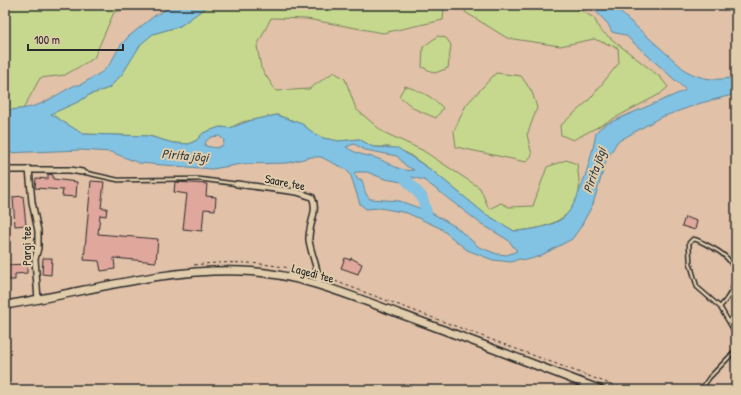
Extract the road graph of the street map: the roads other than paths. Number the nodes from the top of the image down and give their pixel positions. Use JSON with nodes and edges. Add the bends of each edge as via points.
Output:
{"nodes":[{"id":1,"x":29,"y":169,"type":"junction"},
{"id":2,"x":5,"y":170,"type":"edge"},
{"id":3,"x":82,"y":172,"type":"joint"},
{"id":4,"x":237,"y":184,"type":"joint"},
{"id":5,"x":319,"y":285,"type":"junction"},
{"id":6,"x":38,"y":300,"type":"junction"},
{"id":7,"x":5,"y":305,"type":"edge"},
{"id":8,"x":720,"y":307,"type":"junction"},
{"id":9,"x":736,"y":334,"type":"edge"},
{"id":10,"x":736,"y":350,"type":"edge"},
{"id":11,"x":601,"y":390,"type":"edge"},
{"id":12,"x":701,"y":390,"type":"edge"}],
"edges":[{"from":1,"to":2,"type":"street"},
{"from":1,"to":3,"type":"street"},
{"from":1,"to":6,"type":"street","name":"Pargi tee","via":[[38,231],[35,259]]},
{"from":3,"to":4,"type":"lane","via":[[118,180],[199,179]]},
{"from":4,"to":5,"type":"street","name":"Saare tee","via":[[297,192],[312,197],[315,204],[309,239],[319,275]]},
{"from":5,"to":6,"type":"street","name":"Lagedi tee","via":[[268,273],[218,271],[158,277]]},
{"from":5,"to":11,"type":"street","name":"Lagedi tee"},
{"from":6,"to":7,"type":"street","name":"Lagedi tee"},
{"from":8,"to":8,"type":"lane","via":[[733,286],[734,266],[723,254],[692,239],[689,243],[689,254],[698,287]]},
{"from":8,"to":9,"type":"lane"},
{"from":10,"to":12,"type":"lane"}]}
